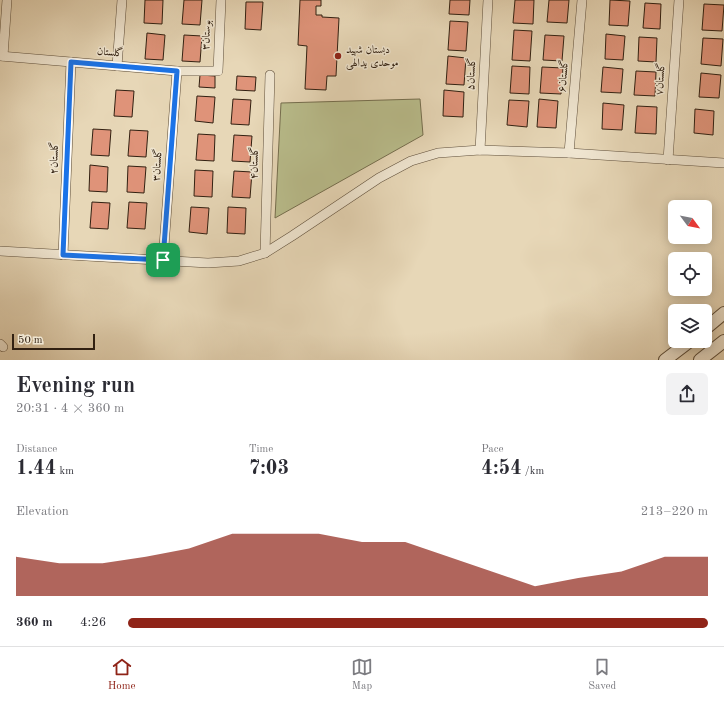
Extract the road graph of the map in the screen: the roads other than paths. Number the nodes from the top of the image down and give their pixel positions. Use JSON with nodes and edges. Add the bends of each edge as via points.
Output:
{"nodes":[{"id":1,"x":7,"y":0,"type":"edge"},
{"id":2,"x":122,"y":0,"type":"edge"},
{"id":3,"x":221,"y":0,"type":"edge"},
{"id":4,"x":488,"y":0,"type":"edge"},
{"id":5,"x":582,"y":0,"type":"edge"},
{"id":6,"x":679,"y":0,"type":"edge"},
{"id":7,"x":1,"y":56,"type":"edge"},
{"id":8,"x":71,"y":62,"type":"junction"},
{"id":9,"x":118,"y":66,"type":"junction"},
{"id":10,"x":177,"y":71,"type":"junction"},
{"id":11,"x":218,"y":71,"type":"joint"},
{"id":12,"x":270,"y":75,"type":"dead end"},
{"id":13,"x":480,"y":150,"type":"junction"},
{"id":14,"x":569,"y":153,"type":"junction"},
{"id":15,"x":668,"y":160,"type":"junction"},
{"id":16,"x":724,"y":164,"type":"edge"},
{"id":17,"x":0,"y":251,"type":"edge"},
{"id":18,"x":265,"y":253,"type":"junction"},
{"id":19,"x":63,"y":255,"type":"junction"},
{"id":20,"x":163,"y":260,"type":"junction"},
{"id":21,"x":724,"y":313,"type":"edge"},
{"id":22,"x":712,"y":323,"type":"edge"},
{"id":23,"x":724,"y":341,"type":"edge"},
{"id":24,"x":681,"y":348,"type":"edge"},
{"id":25,"x":665,"y":360,"type":"edge"},
{"id":26,"x":700,"y":360,"type":"edge"}],
"edges":[{"from":1,"to":7,"type":"street"},
{"from":2,"to":9,"type":"street"},
{"from":3,"to":11,"type":"street","name":"بوستان۳"},
{"from":4,"to":13,"type":"street","name":"گلستان۵"},
{"from":5,"to":14,"type":"street","name":"گلستان۶"},
{"from":6,"to":15,"type":"street","name":"گلستان۷"},
{"from":7,"to":8,"type":"street","name":"گلستان"},
{"from":8,"to":9,"type":"street","name":"گلستان"},
{"from":8,"to":19,"type":"street","name":"گلستان۲"},
{"from":9,"to":10,"type":"street","name":"گلستان"},
{"from":10,"to":11,"type":"street","name":"گلستان"},
{"from":10,"to":20,"type":"street","name":"گلستان۳"},
{"from":12,"to":18,"type":"street","name":"گلستان۴"},
{"from":13,"to":14,"type":"street"},
{"from":13,"to":18,"type":"street","via":[[438,153],[411,160],[379,178]]},
{"from":14,"to":15,"type":"street"},
{"from":15,"to":16,"type":"street"},
{"from":17,"to":19,"type":"street"},
{"from":18,"to":20,"type":"street","via":[[239,261],[208,263]]},
{"from":19,"to":20,"type":"street"},
{"from":21,"to":22,"type":"street"},
{"from":23,"to":26,"type":"street"},
{"from":24,"to":25,"type":"street"}]}
